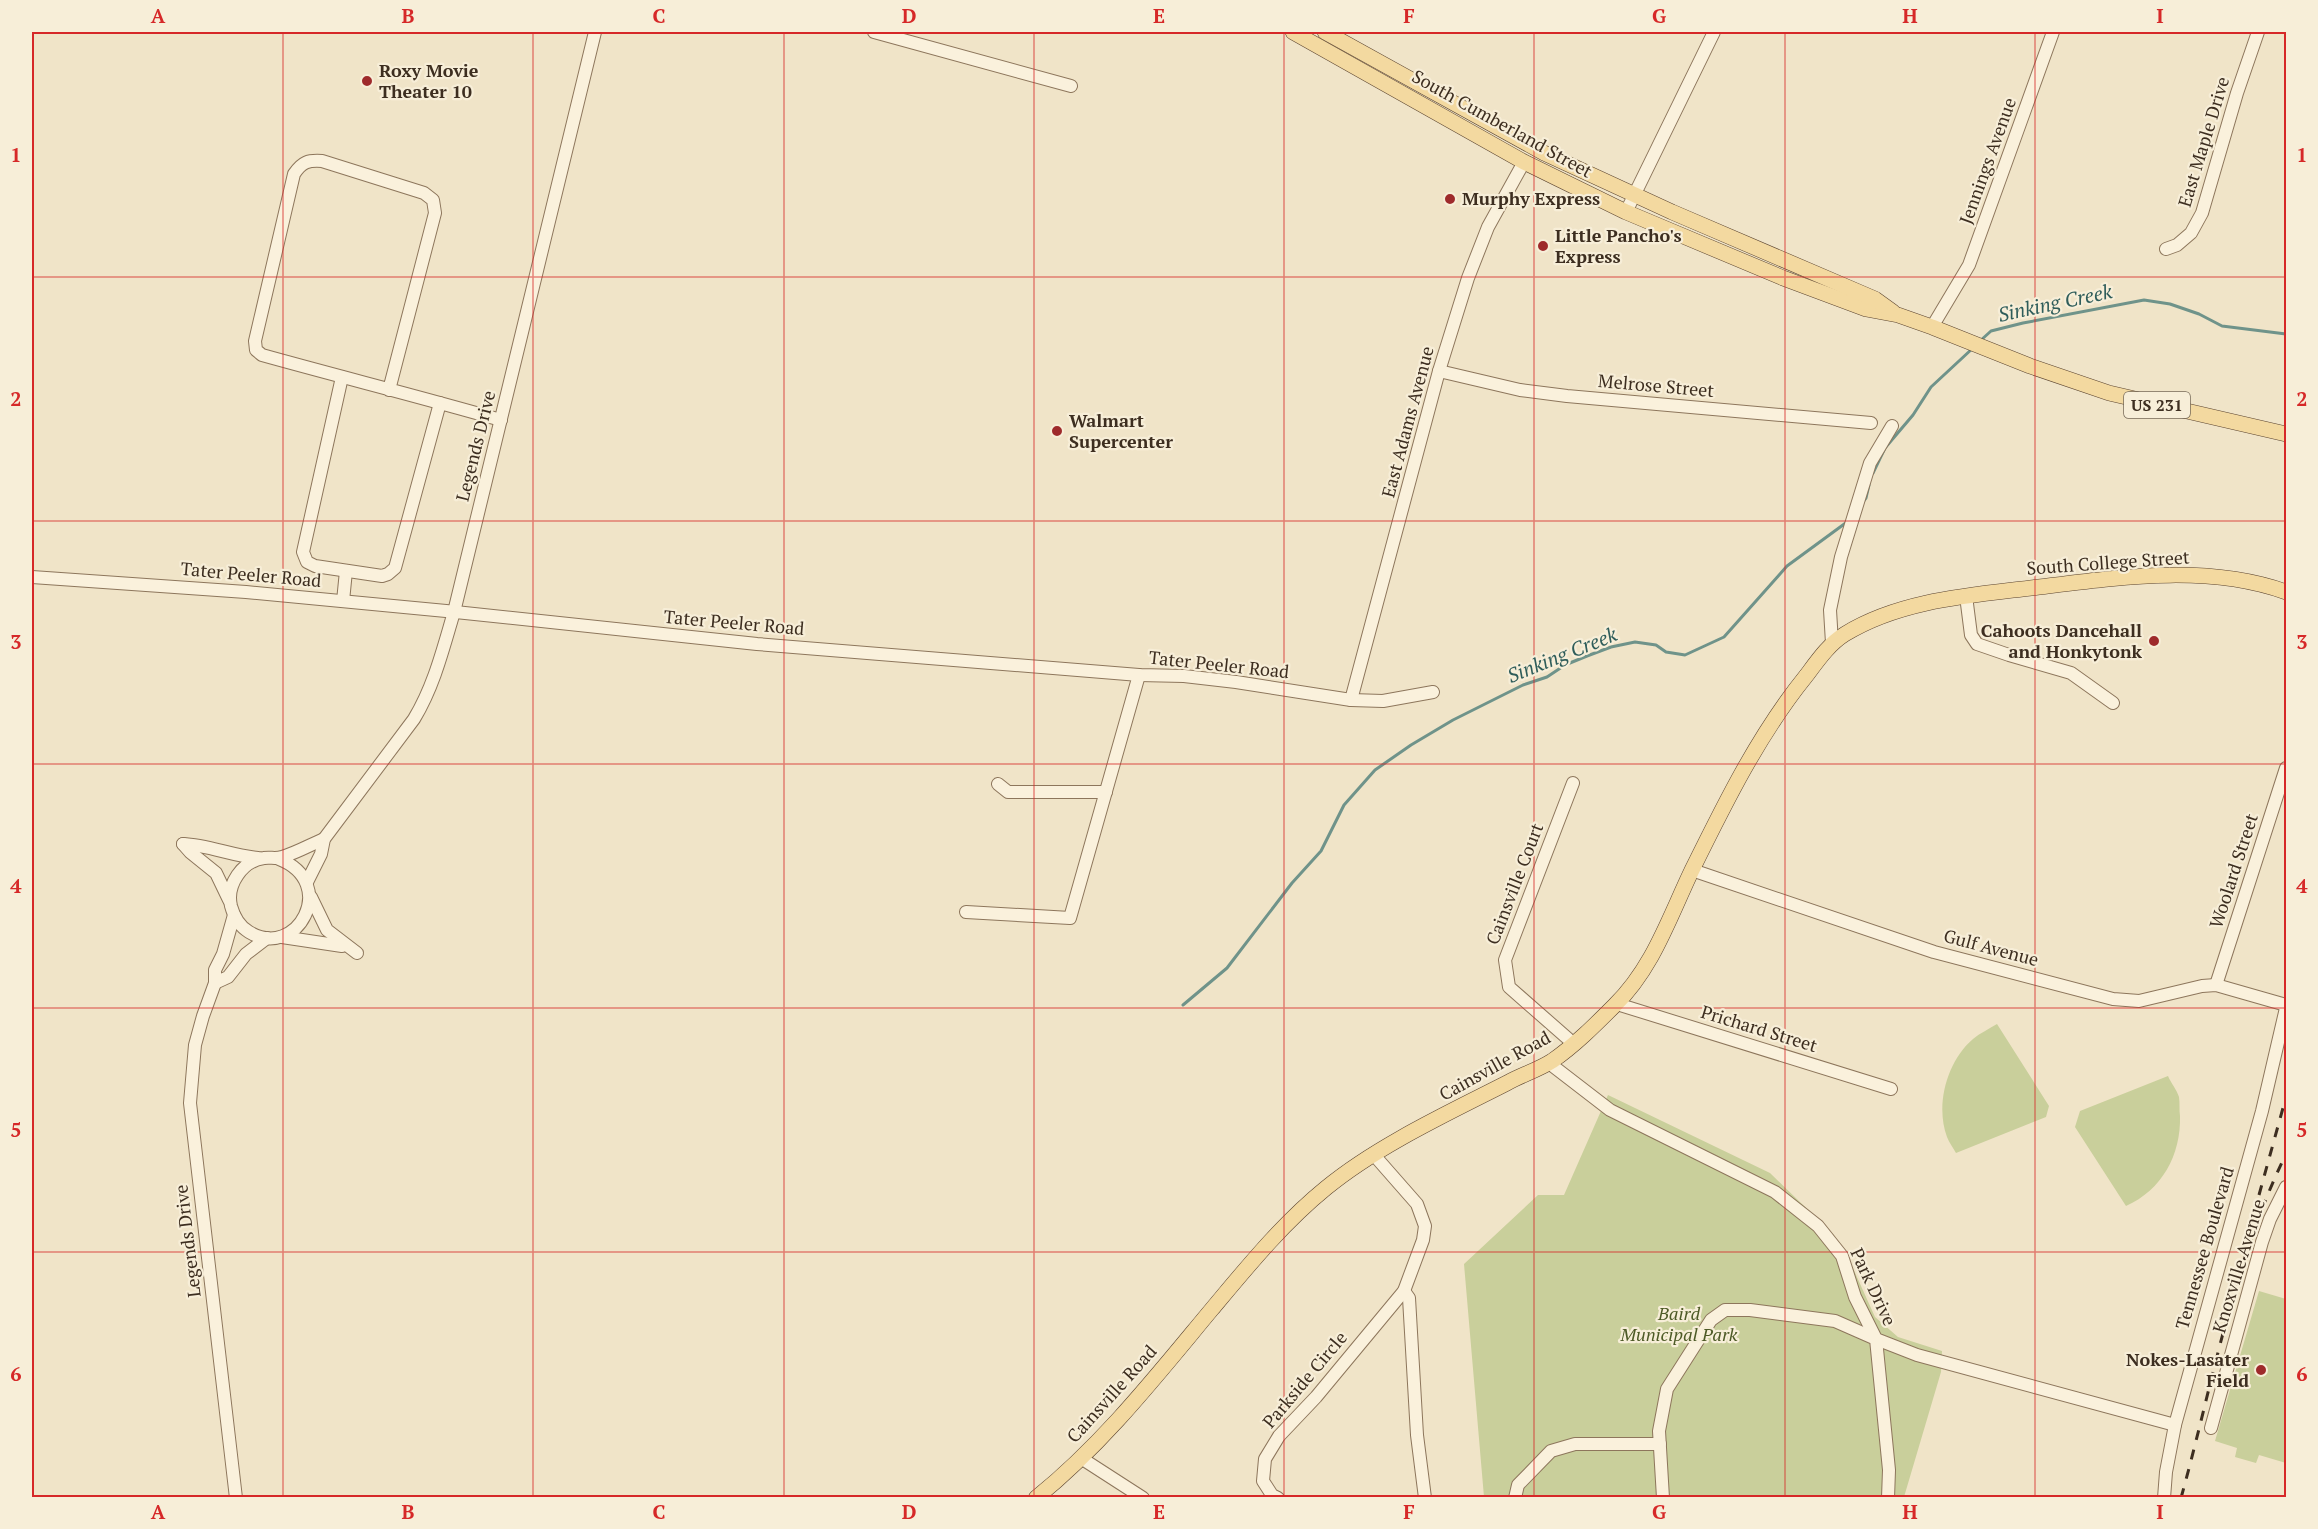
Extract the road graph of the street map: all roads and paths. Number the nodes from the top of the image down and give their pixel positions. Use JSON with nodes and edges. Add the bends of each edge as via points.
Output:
{"nodes":[{"id":1,"x":595,"y":32,"type":"edge"},
{"id":2,"x":874,"y":32,"type":"edge"},
{"id":3,"x":1293,"y":32,"type":"edge"},
{"id":4,"x":1325,"y":32,"type":"edge"},
{"id":5,"x":1714,"y":32,"type":"edge"},
{"id":6,"x":2054,"y":32,"type":"edge"},
{"id":7,"x":2259,"y":32,"type":"edge"},
{"id":8,"x":1071,"y":86,"type":"dead end"},
{"id":9,"x":1524,"y":162,"type":"junction"},
{"id":10,"x":1634,"y":195,"type":"junction"},
{"id":11,"x":1626,"y":212,"type":"junction"},
{"id":12,"x":2166,"y":249,"type":"dead end"},
{"id":13,"x":1898,"y":315,"type":"junction"},
{"id":14,"x":1932,"y":327,"type":"junction"},
{"id":15,"x":1439,"y":370,"type":"junction"},
{"id":16,"x":342,"y":377,"type":"junction"},
{"id":17,"x":389,"y":390,"type":"junction"},
{"id":18,"x":440,"y":403,"type":"junction"},
{"id":19,"x":501,"y":420,"type":"junction"},
{"id":20,"x":1871,"y":423,"type":"dead end"},
{"id":21,"x":1892,"y":426,"type":"dead end"},
{"id":22,"x":2286,"y":434,"type":"edge"},
{"id":23,"x":346,"y":571,"type":"junction"},
{"id":24,"x":32,"y":577,"type":"edge"},
{"id":25,"x":2286,"y":592,"type":"edge"},
{"id":26,"x":1966,"y":596,"type":"junction"},
{"id":27,"x":343,"y":601,"type":"junction"},
{"id":28,"x":454,"y":612,"type":"junction"},
{"id":29,"x":1832,"y":643,"type":"junction"},
{"id":30,"x":1139,"y":675,"type":"junction"},
{"id":31,"x":1433,"y":692,"type":"dead end"},
{"id":32,"x":1351,"y":700,"type":"junction"},
{"id":33,"x":2113,"y":703,"type":"dead end"},
{"id":34,"x":2286,"y":768,"type":"edge"},
{"id":35,"x":1573,"y":783,"type":"dead end"},
{"id":36,"x":998,"y":784,"type":"dead end"},
{"id":37,"x":1106,"y":792,"type":"junction"},
{"id":38,"x":326,"y":836,"type":"junction"},
{"id":39,"x":262,"y":858,"type":"junction"},
{"id":40,"x":279,"y":859,"type":"junction"},
{"id":41,"x":1692,"y":870,"type":"junction"},
{"id":42,"x":307,"y":882,"type":"junction"},
{"id":43,"x":310,"y":896,"type":"junction"},
{"id":44,"x":232,"y":909,"type":"junction"},
{"id":45,"x":966,"y":912,"type":"dead end"},
{"id":46,"x":281,"y":937,"type":"junction"},
{"id":47,"x":267,"y":938,"type":"junction"},
{"id":48,"x":215,"y":983,"type":"junction"},
{"id":49,"x":2216,"y":985,"type":"junction"},
{"id":50,"x":1617,"y":1004,"type":"junction"},
{"id":51,"x":2286,"y":1006,"type":"edge"},
{"id":52,"x":1574,"y":1044,"type":"junction"},
{"id":53,"x":1549,"y":1063,"type":"junction"},
{"id":54,"x":1891,"y":1089,"type":"dead end"},
{"id":55,"x":1374,"y":1155,"type":"junction"},
{"id":56,"x":2286,"y":1187,"type":"edge"},
{"id":57,"x":1404,"y":1291,"type":"junction"},
{"id":58,"x":1876,"y":1339,"type":"junction"},
{"id":59,"x":2175,"y":1425,"type":"junction"},
{"id":60,"x":2211,"y":1428,"type":"dead end"},
{"id":61,"x":1660,"y":1444,"type":"junction"},
{"id":62,"x":1081,"y":1458,"type":"junction"},
{"id":63,"x":236,"y":1497,"type":"edge"},
{"id":64,"x":1036,"y":1497,"type":"edge"},
{"id":65,"x":1143,"y":1497,"type":"edge"},
{"id":66,"x":1278,"y":1497,"type":"edge"},
{"id":67,"x":1425,"y":1497,"type":"edge"},
{"id":68,"x":1515,"y":1497,"type":"edge"},
{"id":69,"x":1663,"y":1497,"type":"edge"},
{"id":70,"x":1888,"y":1497,"type":"edge"},
{"id":71,"x":2164,"y":1497,"type":"edge"}],
"edges":[{"from":1,"to":19,"type":"street","name":"Legends Drive"},
{"from":2,"to":8,"type":"street"},
{"from":3,"to":9,"type":"main road","name":"South Cumberland Street","number":"US 231"},
{"from":4,"to":10,"type":"main road","name":"South Cumberland Street","number":"US 231","via":[[1544,153]]},
{"from":5,"to":10,"type":"street"},
{"from":6,"to":14,"type":"street","name":"Jennings Avenue","via":[[1980,236]]},
{"from":7,"to":12,"type":"street","name":"East Maple Drive","via":[[2197,224],[2183,241]]},
{"from":9,"to":11,"type":"main road","name":"South Cumberland Street","number":"US 231"},
{"from":9,"to":15,"type":"street","name":"East Adams Avenue","via":[[1479,246]]},
{"from":10,"to":11,"type":"street"},
{"from":10,"to":13,"type":"main road","name":"South Cumberland Street","number":"US 231","via":[[1875,299]]},
{"from":11,"to":13,"type":"main road","name":"South Cumberland Street","number":"US 231","via":[[1783,278],[1856,305]]},
{"from":13,"to":14,"type":"main road","name":"South Cumberland Street","number":"US 231"},
{"from":14,"to":22,"type":"main road","name":"South Cumberland Street","number":"US 231","via":[[2109,393]]},
{"from":15,"to":20,"type":"street","name":"Melrose Street","via":[[1520,390],[1567,396]]},
{"from":15,"to":32,"type":"street","name":"East Adams Avenue"},
{"from":16,"to":17,"type":"street"},
{"from":16,"to":17,"type":"street","via":[[256,350],[294,174],[310,160],[424,193],[433,200],[435,213]]},
{"from":16,"to":23,"type":"street","via":[[303,552],[307,562],[315,566]]},
{"from":17,"to":18,"type":"street"},
{"from":18,"to":19,"type":"street"},
{"from":18,"to":23,"type":"street","via":[[395,568],[382,576]]},
{"from":19,"to":28,"type":"street","name":"Legends Drive"},
{"from":21,"to":29,"type":"street","via":[[1870,463],[1840,557],[1830,610]]},
{"from":23,"to":27,"type":"street"},
{"from":24,"to":27,"type":"street","name":"Tater Peeler Road"},
{"from":25,"to":26,"type":"main road","name":"South College Street","via":[[2228,577],[2184,576]]},
{"from":26,"to":29,"type":"main road","name":"Cainsville Road","via":[[1870,620]]},
{"from":26,"to":33,"type":"street","via":[[1971,635],[1977,644],[2071,673]]},
{"from":27,"to":28,"type":"street","name":"Tater Peeler Road"},
{"from":28,"to":30,"type":"street","name":"Tater Peeler Road","via":[[757,644]]},
{"from":28,"to":38,"type":"street","name":"Legends Drive","via":[[426,698]]},
{"from":29,"to":41,"type":"main road","name":"Cainsville Road","via":[[1782,705]]},
{"from":30,"to":32,"type":"street","name":"Tater Peeler Road","via":[[1236,682]]},
{"from":30,"to":37,"type":"street"},
{"from":31,"to":32,"type":"street","name":"Tater Peeler Road","via":[[1383,701]]},
{"from":34,"to":49,"type":"street","name":"Woolard Street"},
{"from":35,"to":52,"type":"street","name":"Cainsville Court","via":[[1505,960],[1509,987]]},
{"from":36,"to":37,"type":"street","via":[[1008,792]]},
{"from":37,"to":45,"type":"street","via":[[1070,918]]},
{"from":38,"to":40,"type":"street","name":"Legends Drive"},
{"from":38,"to":42,"type":"street","name":"Legends Drive"},
{"from":39,"to":40,"type":"street","name":"Legends Drive"},
{"from":39,"to":44,"type":"street","name":"Legends Drive","via":[[243,868],[235,878]]},
{"from":39,"to":44,"type":"street","via":[[183,844],[216,873]]},
{"from":40,"to":42,"type":"street","via":[[291,863]]},
{"from":41,"to":49,"type":"street","name":"Gulf Avenue","via":[[1934,952],[2113,999],[2139,1001]]},
{"from":41,"to":50,"type":"main road","name":"Cainsville Road","via":[[1659,946]]},
{"from":42,"to":43,"type":"street"},
{"from":43,"to":46,"type":"street","via":[[303,921]]},
{"from":43,"to":46,"type":"street","via":[[324,925],[352,950],[323,941]]},
{"from":44,"to":47,"type":"street","via":[[247,931]]},
{"from":44,"to":48,"type":"street","name":"Legends Drive"},
{"from":46,"to":47,"type":"street"},
{"from":47,"to":48,"type":"street","via":[[246,954],[228,977]]},
{"from":48,"to":63,"type":"street","name":"Legends Drive","via":[[195,1045],[190,1103]]},
{"from":49,"to":51,"type":"street","name":"Gulf Avenue"},
{"from":50,"to":52,"type":"main road","name":"Cainsville Road"},
{"from":50,"to":54,"type":"street","name":"Prichard Street"},
{"from":51,"to":59,"type":"street","name":"Tennessee Boulevard","via":[[2262,1111]]},
{"from":52,"to":53,"type":"main road","name":"Cainsville Road"},
{"from":53,"to":55,"type":"main road","name":"Cainsville Road"},
{"from":53,"to":58,"type":"street","name":"Park Drive","via":[[1610,1110],[1775,1192],[1818,1226],[1842,1256],[1855,1297]]},
{"from":55,"to":57,"type":"street","name":"Parkside Circle","via":[[1417,1204],[1425,1226]]},
{"from":55,"to":62,"type":"main road","name":"Cainsville Road","via":[[1329,1185],[1271,1239],[1142,1393]]},
{"from":56,"to":60,"type":"street","name":"Knoxville Avenue","via":[[2262,1242]]},
{"from":57,"to":66,"type":"street","name":"Parkside Circle","via":[[1279,1436],[1265,1459],[1263,1481],[1272,1495]]},
{"from":57,"to":67,"type":"street","via":[[1409,1298],[1417,1435]]},
{"from":58,"to":59,"type":"street","name":"Park Drive","via":[[1917,1355]]},
{"from":58,"to":61,"type":"street","via":[[1835,1322],[1725,1310],[1711,1320],[1667,1389]]},
{"from":58,"to":70,"type":"street","via":[[1889,1470]]},
{"from":59,"to":71,"type":"street","name":"Tennessee Boulevard"},
{"from":61,"to":68,"type":"street","via":[[1575,1444],[1551,1451],[1518,1485]]},
{"from":61,"to":69,"type":"street"},
{"from":62,"to":64,"type":"main road","name":"Cainsville Road"},
{"from":62,"to":65,"type":"street"}]}
